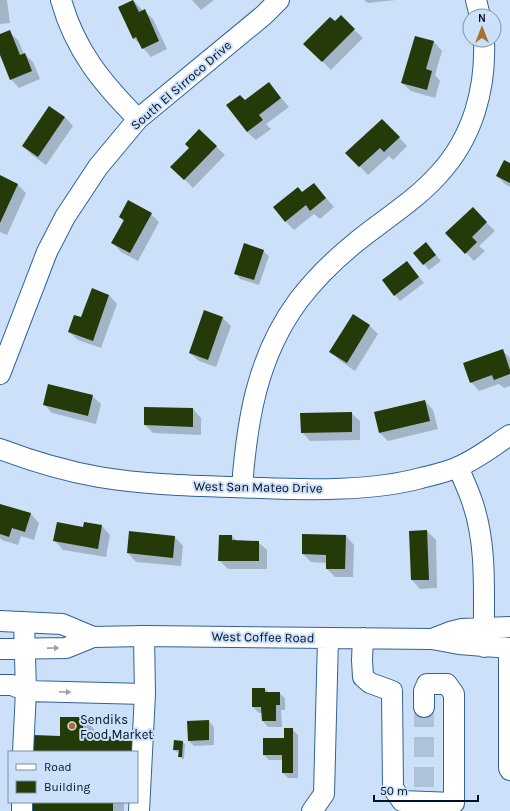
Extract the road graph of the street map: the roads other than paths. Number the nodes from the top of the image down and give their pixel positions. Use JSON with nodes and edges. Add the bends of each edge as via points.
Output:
{"nodes":[{"id":1,"x":61,"y":0,"type":"edge"},
{"id":2,"x":279,"y":0,"type":"edge"},
{"id":3,"x":484,"y":48,"type":"edge"},
{"id":4,"x":138,"y":119,"type":"junction"},
{"id":5,"x":0,"y":374,"type":"edge"},
{"id":6,"x":510,"y":436,"type":"edge"},
{"id":7,"x":0,"y":449,"type":"edge"},
{"id":8,"x":458,"y":467,"type":"junction"},
{"id":9,"x":242,"y":487,"type":"junction"},
{"id":10,"x":0,"y":622,"type":"edge"},
{"id":11,"x":24,"y":622,"type":"junction"},
{"id":12,"x":484,"y":627,"type":"junction"},
{"id":13,"x":510,"y":627,"type":"edge"},
{"id":14,"x":144,"y":636,"type":"junction"},
{"id":15,"x":93,"y":637,"type":"junction"},
{"id":16,"x":328,"y":638,"type":"junction"},
{"id":17,"x":363,"y":638,"type":"junction"},
{"id":18,"x":432,"y":639,"type":"junction"},
{"id":19,"x":484,"y":647,"type":"junction"},
{"id":20,"x":25,"y":648,"type":"junction"},
{"id":21,"x":509,"y":648,"type":"edge"},
{"id":22,"x":0,"y":649,"type":"edge"},
{"id":23,"x":0,"y":685,"type":"edge"},
{"id":24,"x":26,"y":690,"type":"junction"},
{"id":25,"x":392,"y":691,"type":"junction"},
{"id":26,"x":145,"y":694,"type":"junction"},
{"id":27,"x":23,"y":751,"type":"edge"},
{"id":28,"x":510,"y":770,"type":"edge"},
{"id":29,"x":455,"y":807,"type":"edge"},
{"id":30,"x":139,"y":811,"type":"edge"},
{"id":31,"x":312,"y":811,"type":"edge"}],
"edges":[{"from":1,"to":4,"type":"street","via":[[70,28],[83,53],[121,102]]},
{"from":2,"to":4,"type":"street","name":"South El Sirroco Drive"},
{"from":3,"to":9,"type":"street","via":[[484,74],[473,118],[451,160],[415,197],[355,243],[317,279],[298,302],[270,348],[258,381],[247,431]]},
{"from":4,"to":5,"type":"street","name":"South El Sirroco Drive","via":[[98,167],[65,217],[47,252]]},
{"from":6,"to":8,"type":"street","name":"West San Mateo Drive"},
{"from":7,"to":9,"type":"street","name":"West San Mateo Drive","via":[[30,460],[98,476],[199,486]]},
{"from":8,"to":9,"type":"street","name":"West San Mateo Drive","via":[[420,479],[362,487]]},
{"from":8,"to":12,"type":"street","via":[[473,504],[480,533]]},
{"from":10,"to":11,"type":"street","name":"West Coffee Road"},
{"from":11,"to":15,"type":"street","name":"West Coffee Road","via":[[62,624]]},
{"from":11,"to":20,"type":"street"},
{"from":12,"to":13,"type":"street","name":"West Coffee Road"},
{"from":12,"to":18,"type":"street","name":"West Coffee Road","via":[[462,629]]},
{"from":12,"to":19,"type":"street"},
{"from":14,"to":15,"type":"street","name":"West Coffee Road"},
{"from":14,"to":16,"type":"street","name":"West Coffee Road"},
{"from":14,"to":26,"type":"street"},
{"from":20,"to":15,"type":"street","name":"West Coffee Road","one_way":true,"via":[[66,648]]},
{"from":16,"to":17,"type":"street","name":"West Coffee Road"},
{"from":16,"to":31,"type":"street","via":[[324,794]]},
{"from":17,"to":18,"type":"street","name":"West Coffee Road"},
{"from":17,"to":25,"type":"street","via":[[364,677],[370,683]]},
{"from":18,"to":19,"type":"street","name":"West Coffee Road"},
{"from":19,"to":21,"type":"street","name":"West Coffee Road"},
{"from":20,"to":22,"type":"street","name":"West Coffee Road"},
{"from":20,"to":24,"type":"street"},
{"from":21,"to":28,"type":"street"},
{"from":23,"to":24,"type":"street","via":[[12,685]]},
{"from":24,"to":26,"type":"street","one_way":true},
{"from":24,"to":27,"type":"street"},
{"from":25,"to":29,"type":"street","via":[[392,788],[402,802],[424,795]]},
{"from":25,"to":29,"type":"street","via":[[424,699],[428,684],[448,684],[454,694]]},
{"from":26,"to":30,"type":"street"}]}
